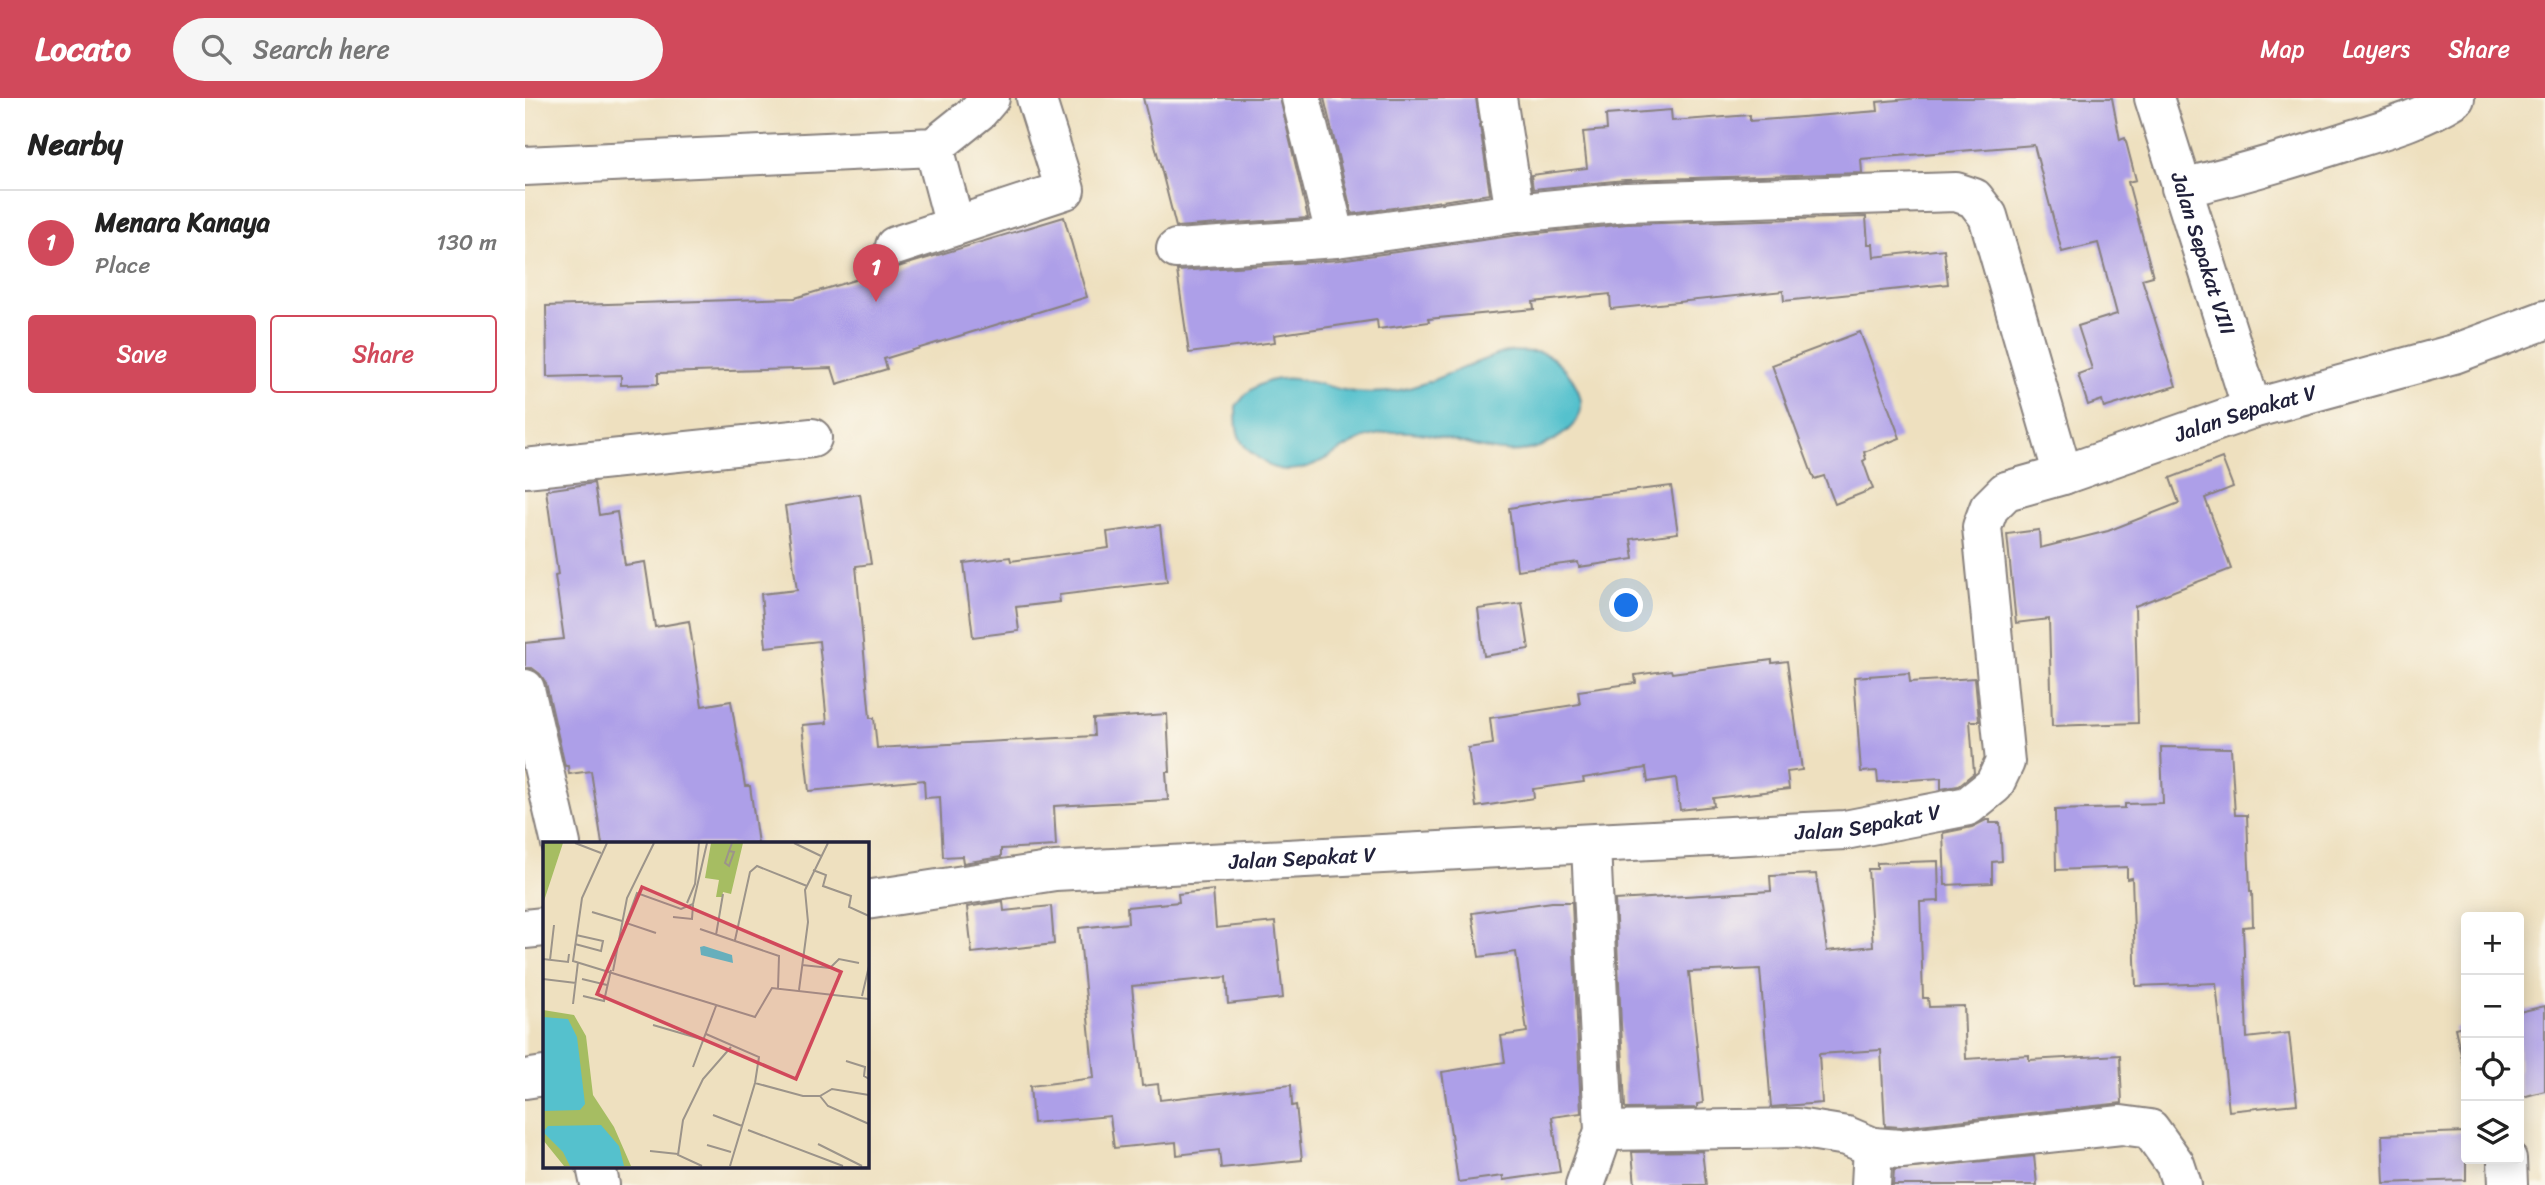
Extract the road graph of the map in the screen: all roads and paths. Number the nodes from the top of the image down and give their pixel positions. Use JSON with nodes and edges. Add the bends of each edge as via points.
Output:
{"nodes":[{"id":1,"x":990,"y":98,"type":"edge"},
{"id":2,"x":1036,"y":98,"type":"edge"},
{"id":3,"x":1301,"y":98,"type":"edge"},
{"id":4,"x":1497,"y":98,"type":"edge"},
{"id":5,"x":2154,"y":98,"type":"edge"},
{"id":6,"x":2455,"y":98,"type":"edge"},
{"id":7,"x":935,"y":147,"type":"junction"},
{"id":8,"x":525,"y":166,"type":"edge"},
{"id":9,"x":2181,"y":188,"type":"junction"},
{"id":10,"x":1515,"y":213,"type":"junction"},
{"id":11,"x":955,"y":226,"type":"junction"},
{"id":12,"x":1336,"y":238,"type":"junction"},
{"id":13,"x":895,"y":246,"type":"dead end"},
{"id":14,"x":1176,"y":249,"type":"dead end"},
{"id":15,"x":2545,"y":320,"type":"edge"},
{"id":16,"x":2252,"y":409,"type":"junction"},
{"id":17,"x":811,"y":438,"type":"dead end"},
{"id":18,"x":525,"y":468,"type":"edge"},
{"id":19,"x":2063,"y":475,"type":"junction"},
{"id":20,"x":527,"y":707,"type":"edge"},
{"id":21,"x":561,"y":842,"type":"edge"},
{"id":22,"x":1591,"y":845,"type":"junction"},
{"id":23,"x":868,"y":900,"type":"edge"},
{"id":24,"x":543,"y":927,"type":"edge"},
{"id":25,"x":525,"y":929,"type":"edge"},
{"id":26,"x":543,"y":1076,"type":"edge"},
{"id":27,"x":525,"y":1079,"type":"edge"},
{"id":28,"x":1604,"y":1131,"type":"junction"},
{"id":29,"x":1873,"y":1147,"type":"junction"},
{"id":30,"x":2507,"y":1164,"type":"edge"},
{"id":31,"x":1585,"y":1185,"type":"edge"},
{"id":32,"x":1871,"y":1185,"type":"edge"},
{"id":33,"x":2182,"y":1185,"type":"edge"},
{"id":34,"x":2508,"y":1185,"type":"edge"}],
"edges":[{"from":1,"to":7,"type":"street"},
{"from":2,"to":11,"type":"street","via":[[1065,190]]},
{"from":3,"to":12,"type":"street"},
{"from":4,"to":10,"type":"street"},
{"from":5,"to":9,"type":"street","name":"Jalan Sepakat VIII"},
{"from":6,"to":9,"type":"street","via":[[2372,134]]},
{"from":7,"to":8,"type":"street"},
{"from":7,"to":11,"type":"street"},
{"from":9,"to":16,"type":"street","name":"Jalan Sepakat VIII"},
{"from":10,"to":12,"type":"street"},
{"from":10,"to":19,"type":"street","via":[[1626,202],[1909,192],[1956,192],[1974,198],[1988,216]]},
{"from":11,"to":13,"type":"street"},
{"from":12,"to":14,"type":"street"},
{"from":15,"to":16,"type":"street","name":"Jalan Sepakat V","via":[[2454,354]]},
{"from":16,"to":19,"type":"street","name":"Jalan Sepakat V"},
{"from":17,"to":18,"type":"street"},
{"from":19,"to":22,"type":"street","name":"Jalan Sepakat V","via":[[2006,491],[1989,508],[1982,527],[2005,762],[1994,785],[1968,806],[1845,830]]},
{"from":20,"to":21,"type":"street"},
{"from":22,"to":23,"type":"street","name":"Jalan Sepakat V","via":[[1055,871]]},
{"from":22,"to":28,"type":"street"},
{"from":24,"to":25,"type":"street"},
{"from":26,"to":27,"type":"street"},
{"from":28,"to":29,"type":"street","via":[[1797,1128],[1828,1131]]},
{"from":28,"to":31,"type":"street"},
{"from":29,"to":32,"type":"street"},
{"from":29,"to":33,"type":"street","via":[[1901,1149],[2121,1125],[2150,1129],[2175,1164]]},
{"from":30,"to":34,"type":"street"}]}
